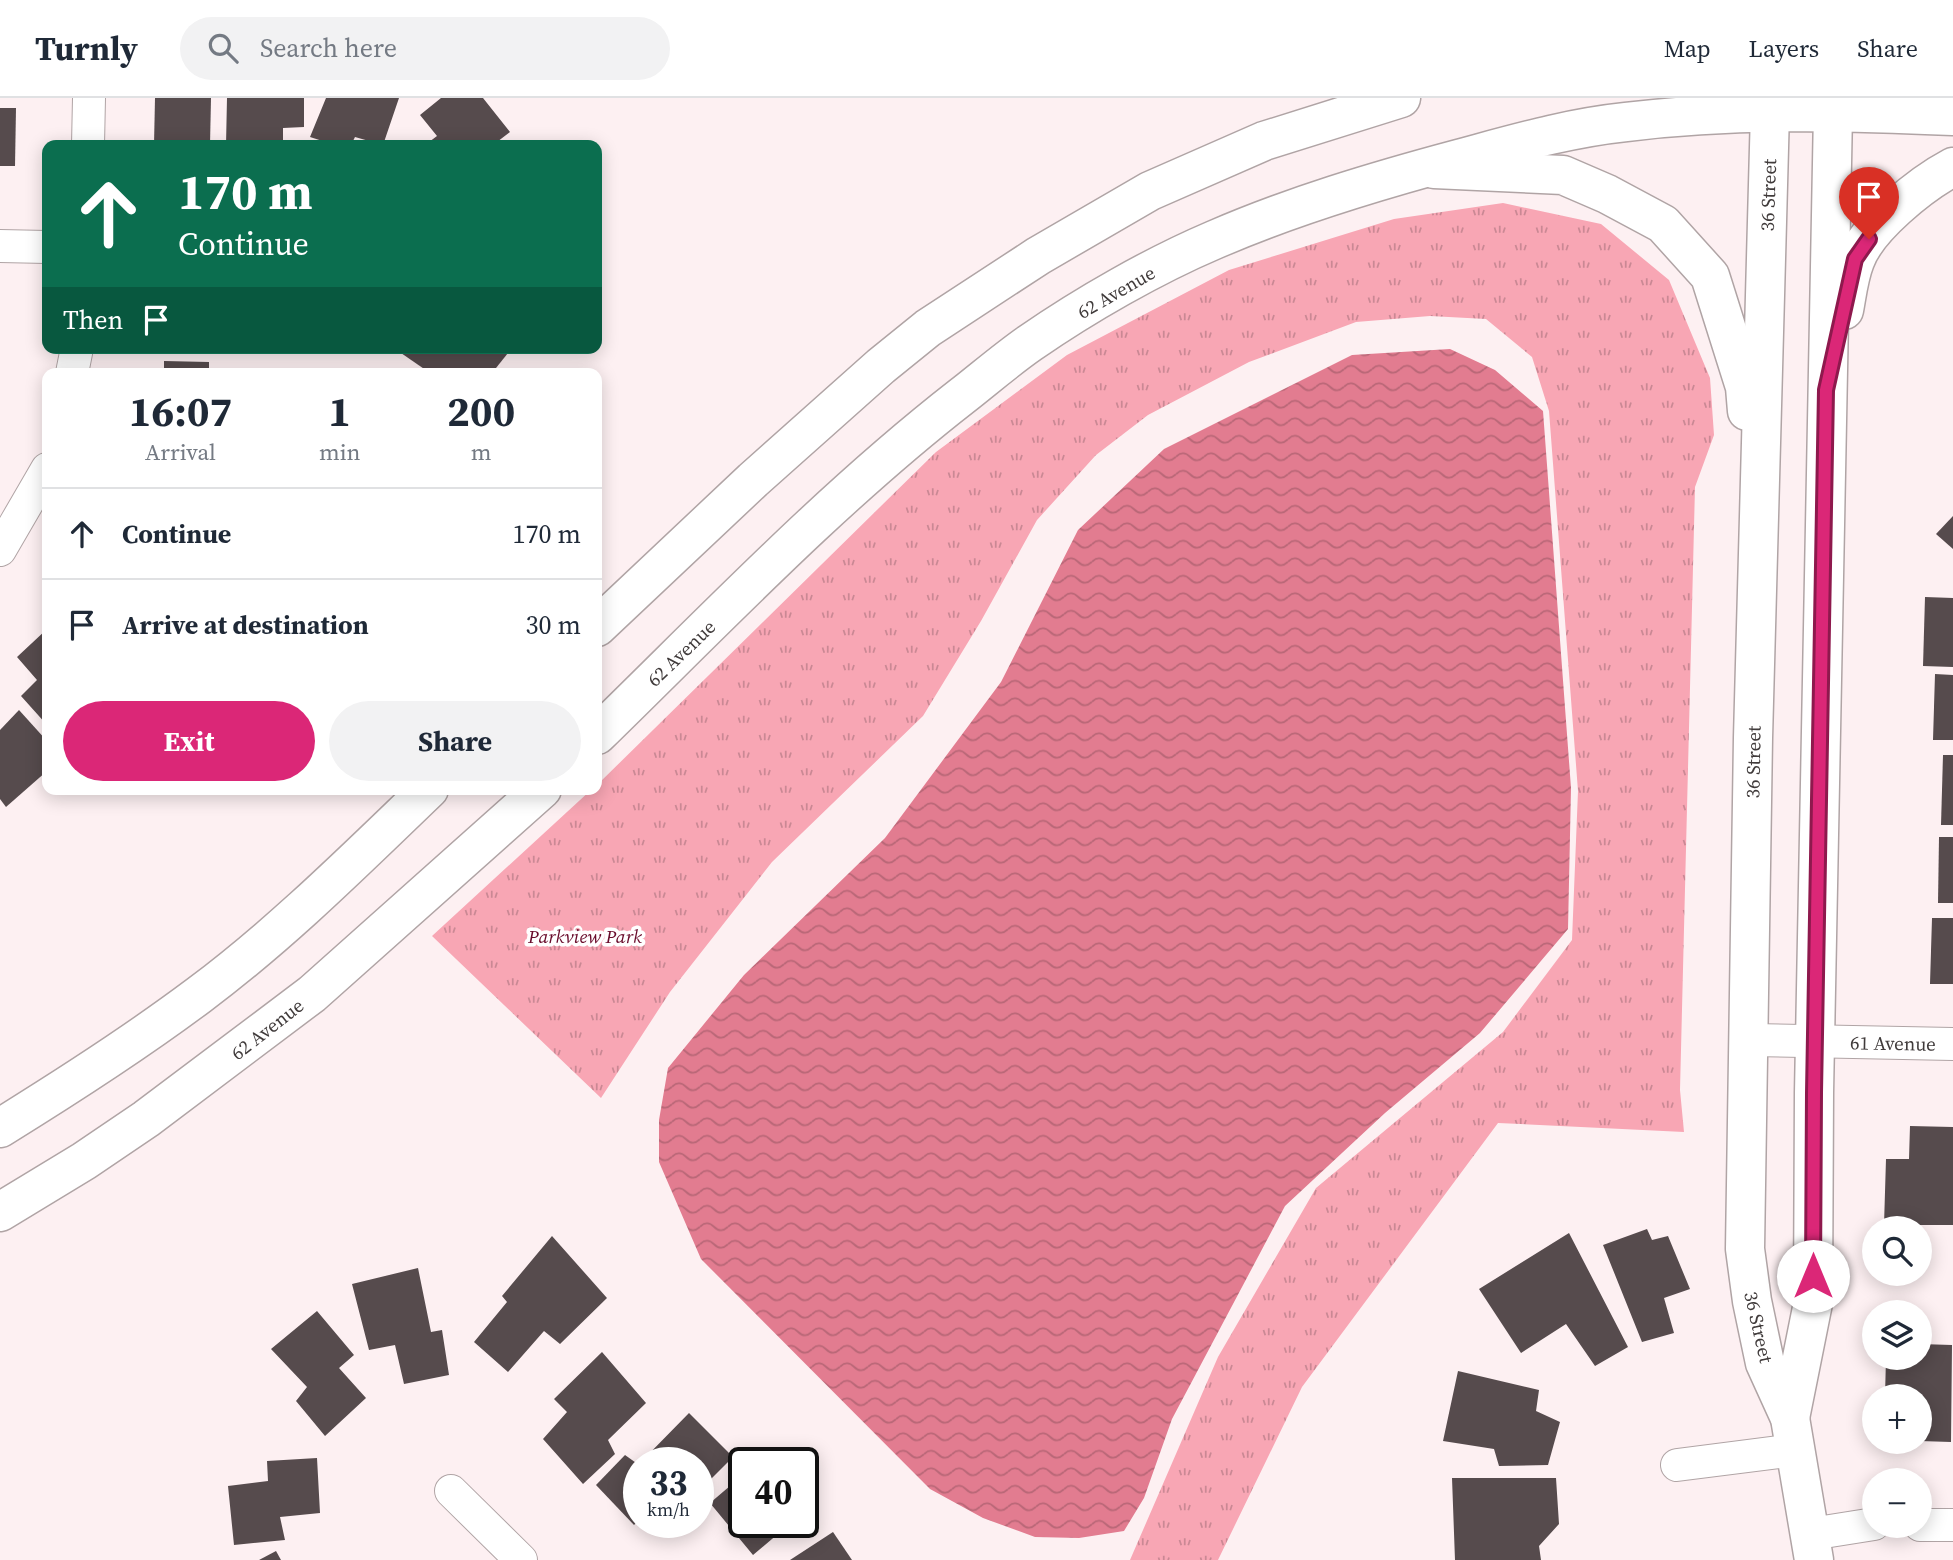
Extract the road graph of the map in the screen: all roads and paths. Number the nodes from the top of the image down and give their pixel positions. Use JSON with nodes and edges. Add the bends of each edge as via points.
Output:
{"nodes":[{"id":1,"x":89,"y":98,"type":"edge"},
{"id":2,"x":1401,"y":98,"type":"edge"},
{"id":3,"x":1770,"y":105,"type":"edge"},
{"id":4,"x":1833,"y":105,"type":"edge"},
{"id":5,"x":1953,"y":116,"type":"edge"},
{"id":6,"x":88,"y":140,"type":"edge"},
{"id":7,"x":1953,"y":167,"type":"edge"},
{"id":8,"x":1424,"y":168,"type":"junction"},
{"id":9,"x":0,"y":246,"type":"edge"},
{"id":10,"x":42,"y":247,"type":"edge"},
{"id":11,"x":1826,"y":390,"type":"junction"},
{"id":12,"x":42,"y":478,"type":"edge"},
{"id":13,"x":1759,"y":510,"type":"junction"},
{"id":14,"x":0,"y":550,"type":"edge"},
{"id":15,"x":602,"y":622,"type":"edge"},
{"id":16,"x":602,"y":730,"type":"edge"},
{"id":17,"x":423,"y":795,"type":"edge"},
{"id":18,"x":535,"y":795,"type":"edge"},
{"id":19,"x":1750,"y":1040,"type":"junction"},
{"id":20,"x":1815,"y":1042,"type":"junction"},
{"id":21,"x":1953,"y":1044,"type":"edge"},
{"id":22,"x":0,"y":1128,"type":"edge"},
{"id":23,"x":0,"y":1212,"type":"edge"},
{"id":24,"x":1793,"y":1434,"type":"junction"},
{"id":25,"x":1677,"y":1465,"type":"dead end"},
{"id":26,"x":451,"y":1491,"type":"dead end"},
{"id":27,"x":1932,"y":1525,"type":"edge"},
{"id":28,"x":1953,"y":1525,"type":"edge"},
{"id":29,"x":1862,"y":1529,"type":"edge"},
{"id":30,"x":1813,"y":1547,"type":"edge"},
{"id":31,"x":521,"y":1560,"type":"edge"}],
"edges":[{"from":1,"to":6,"type":"street"},
{"from":2,"to":15,"type":"main road","via":[[1264,141],[1150,191],[1027,263],[928,328],[881,366]]},
{"from":3,"to":4,"type":"main road","name":"62 Avenue"},
{"from":3,"to":8,"type":"main road","name":"62 Avenue","via":[[1559,132]]},
{"from":3,"to":13,"type":"main road","name":"36 Street"},
{"from":4,"to":5,"type":"main road","name":"62 Avenue"},
{"from":4,"to":11,"type":"main road","name":"36 Street"},
{"from":7,"to":11,"type":"main road","via":[[1882,220],[1855,259]]},
{"from":8,"to":13,"type":"main road","via":[[1563,176],[1663,224],[1710,276],[1745,387]]},
{"from":8,"to":16,"type":"main road","name":"62 Avenue","via":[[1214,239],[1029,343],[852,487]]},
{"from":9,"to":10,"type":"street"},
{"from":11,"to":20,"type":"main road","name":"36 Street"},
{"from":12,"to":14,"type":"street"},
{"from":13,"to":19,"type":"main road","name":"36 Street"},
{"from":17,"to":22,"type":"main road","via":[[312,902],[201,994]]},
{"from":18,"to":23,"type":"main road","name":"62 Avenue","via":[[312,994],[146,1119]]},
{"from":19,"to":20,"type":"street","name":"61 Avenue"},
{"from":19,"to":24,"type":"main road","name":"36 Street","via":[[1745,1249],[1765,1363]]},
{"from":20,"to":21,"type":"street","name":"61 Avenue"},
{"from":20,"to":24,"type":"main road","name":"36 Street","via":[[1813,1303]]},
{"from":24,"to":25,"type":"street"},
{"from":24,"to":30,"type":"main road","name":"36 Street"},
{"from":26,"to":31,"type":"street"},
{"from":27,"to":28,"type":"street"},
{"from":29,"to":30,"type":"street"}]}
